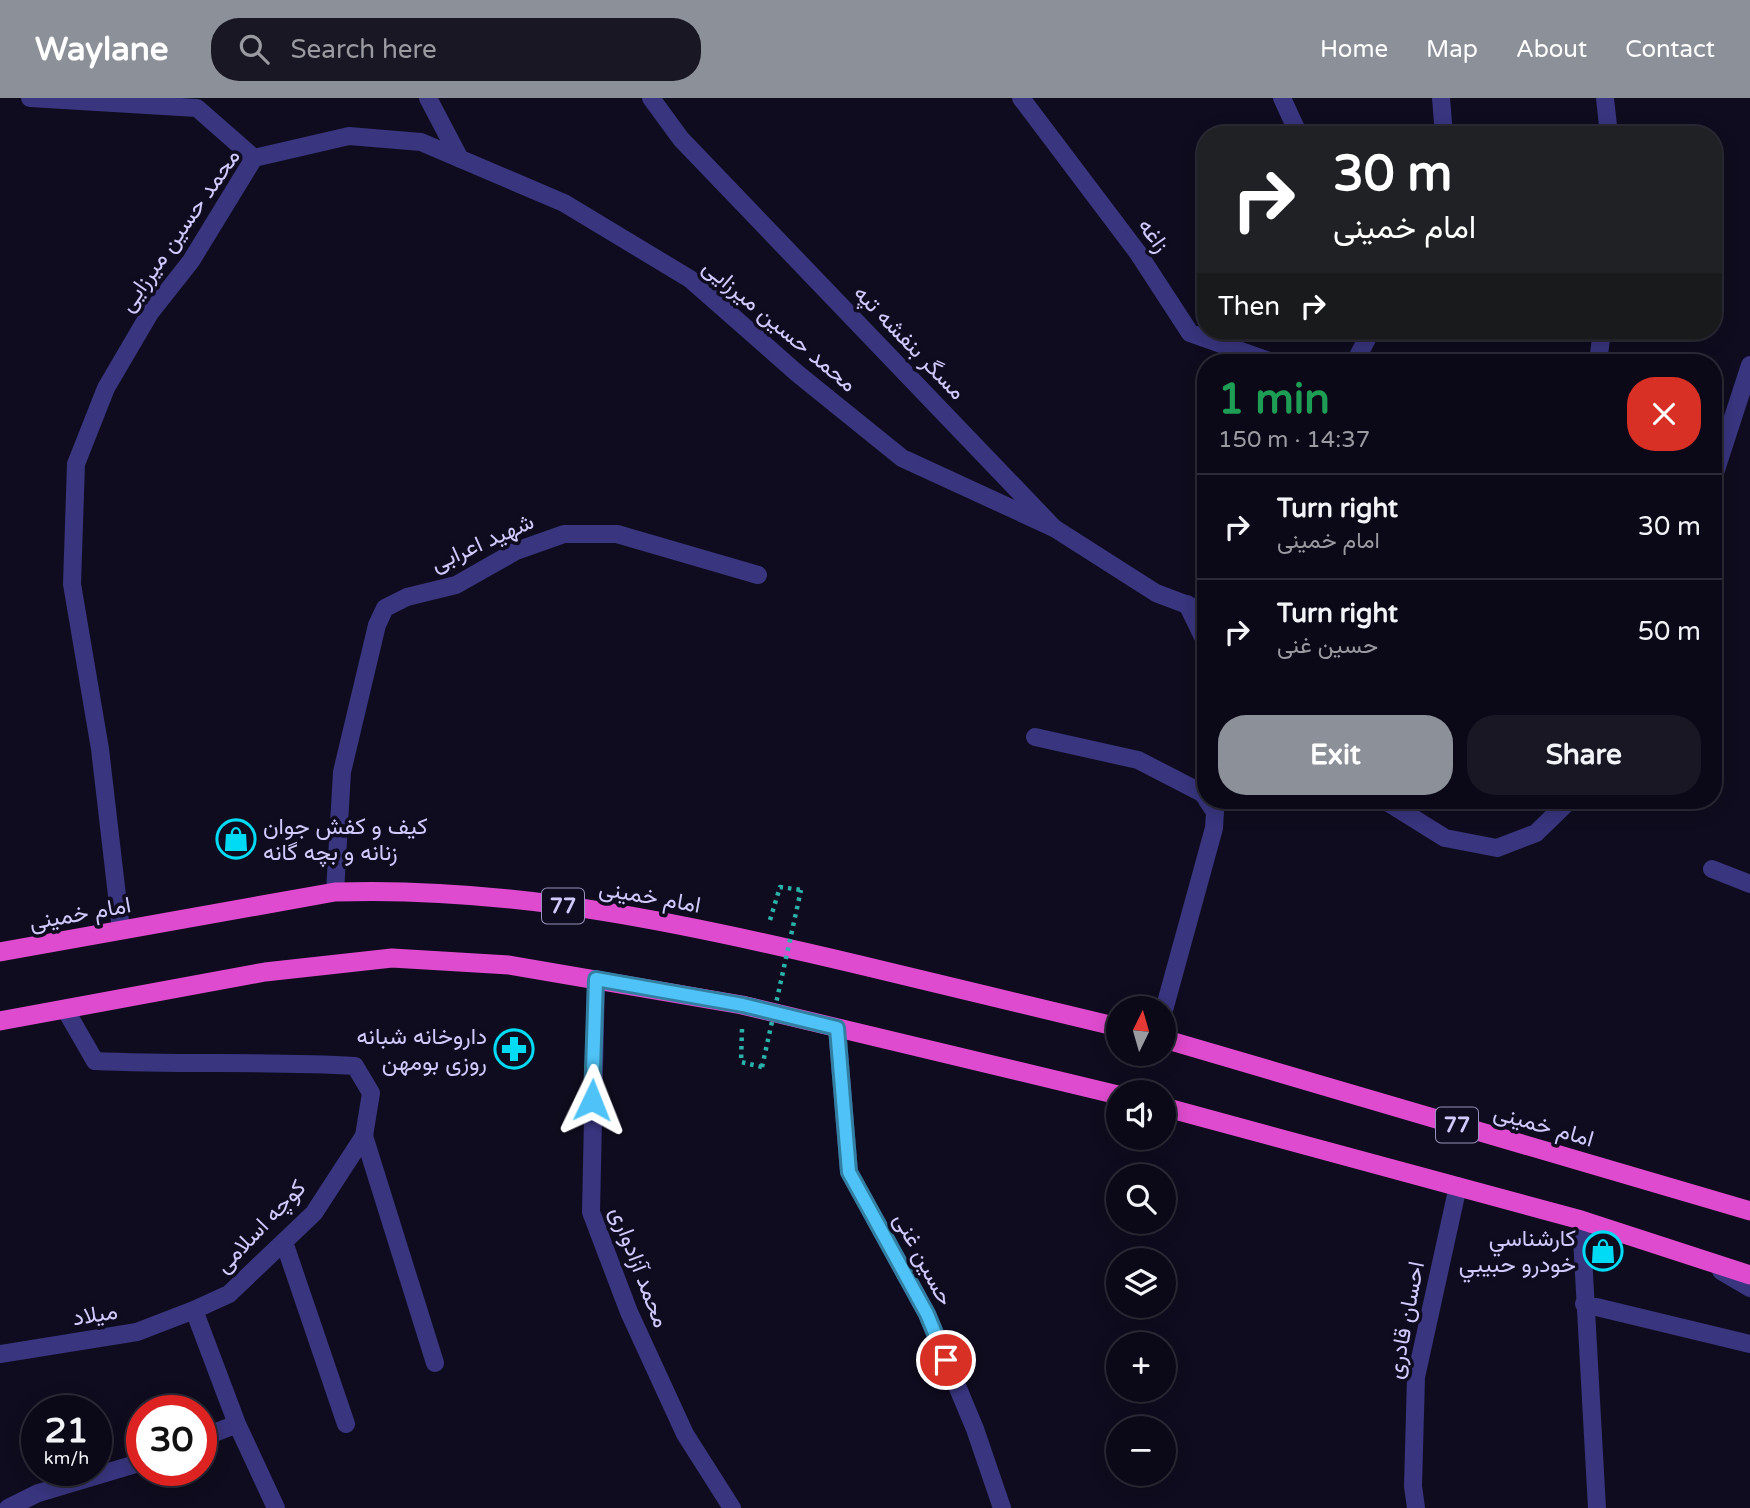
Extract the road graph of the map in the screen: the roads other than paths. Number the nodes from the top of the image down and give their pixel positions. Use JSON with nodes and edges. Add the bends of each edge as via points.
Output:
{"nodes":[{"id":1,"x":30,"y":98,"type":"edge"},
{"id":2,"x":428,"y":98,"type":"edge"},
{"id":3,"x":651,"y":98,"type":"edge"},
{"id":4,"x":1021,"y":98,"type":"edge"},
{"id":5,"x":1282,"y":98,"type":"edge"},
{"id":6,"x":1441,"y":98,"type":"edge"},
{"id":7,"x":1605,"y":98,"type":"edge"},
{"id":8,"x":200,"y":103,"type":"edge"},
{"id":9,"x":1295,"y":126,"type":"edge"},
{"id":10,"x":1443,"y":126,"type":"edge"},
{"id":11,"x":1608,"y":126,"type":"edge"},
{"id":12,"x":254,"y":158,"type":"junction"},
{"id":13,"x":460,"y":159,"type":"junction"},
{"id":14,"x":1197,"y":335,"type":"edge"},
{"id":15,"x":1210,"y":340,"type":"edge"},
{"id":16,"x":1249,"y":354,"type":"edge"},
{"id":17,"x":1750,"y":365,"type":"edge"},
{"id":18,"x":1722,"y":451,"type":"edge"},
{"id":19,"x":1054,"y":528,"type":"junction"},
{"id":20,"x":758,"y":575,"type":"dead end"},
{"id":21,"x":1187,"y":604,"type":"junction"},
{"id":22,"x":1197,"y":608,"type":"edge"},
{"id":23,"x":1197,"y":625,"type":"edge"},
{"id":24,"x":1035,"y":737,"type":"dead end"},
{"id":25,"x":1197,"y":790,"type":"edge"},
{"id":26,"x":1213,"y":809,"type":"edge"},
{"id":27,"x":1398,"y":809,"type":"edge"},
{"id":28,"x":1560,"y":809,"type":"edge"},
{"id":29,"x":1712,"y":869,"type":"dead end"},
{"id":30,"x":1750,"y":884,"type":"edge"},
{"id":31,"x":335,"y":892,"type":"junction"},
{"id":32,"x":121,"y":930,"type":"junction"},
{"id":33,"x":0,"y":952,"type":"edge"},
{"id":34,"x":596,"y":979,"type":"junction"},
{"id":35,"x":1168,"y":996,"type":"edge"},
{"id":36,"x":65,"y":1009,"type":"junction"},
{"id":37,"x":0,"y":1021,"type":"edge"},
{"id":38,"x":1106,"y":1024,"type":"edge"},
{"id":39,"x":837,"y":1028,"type":"junction"},
{"id":40,"x":1176,"y":1042,"type":"edge"},
{"id":41,"x":1106,"y":1092,"type":"edge"},
{"id":42,"x":1176,"y":1110,"type":"edge"},
{"id":43,"x":364,"y":1136,"type":"junction"},
{"id":44,"x":1458,"y":1186,"type":"junction"},
{"id":45,"x":1750,"y":1211,"type":"edge"},
{"id":46,"x":1581,"y":1220,"type":"junction"},
{"id":47,"x":284,"y":1242,"type":"junction"},
{"id":48,"x":1697,"y":1257,"type":"junction"},
{"id":49,"x":1750,"y":1275,"type":"edge"},
{"id":50,"x":1750,"y":1288,"type":"edge"},
{"id":51,"x":1584,"y":1304,"type":"junction"},
{"id":52,"x":194,"y":1310,"type":"junction"},
{"id":53,"x":1750,"y":1344,"type":"edge"},
{"id":54,"x":0,"y":1354,"type":"edge"},
{"id":55,"x":435,"y":1363,"type":"dead end"},
{"id":56,"x":237,"y":1424,"type":"junction"},
{"id":57,"x":346,"y":1424,"type":"dead end"},
{"id":58,"x":217,"y":1432,"type":"edge"},
{"id":59,"x":126,"y":1467,"type":"edge"},
{"id":60,"x":8,"y":1508,"type":"edge"},
{"id":61,"x":276,"y":1508,"type":"edge"},
{"id":62,"x":732,"y":1508,"type":"edge"},
{"id":63,"x":1002,"y":1508,"type":"edge"},
{"id":64,"x":1416,"y":1508,"type":"edge"},
{"id":65,"x":1597,"y":1508,"type":"edge"}],
"edges":[{"from":1,"to":8,"type":"street"},
{"from":2,"to":13,"type":"street"},
{"from":3,"to":19,"type":"street","name":"مسگر بنفشه تپه","via":[[681,139]]},
{"from":4,"to":14,"type":"street","name":"زاغه","via":[[1138,253],[1190,333]]},
{"from":5,"to":9,"type":"street"},
{"from":6,"to":10,"type":"street"},
{"from":7,"to":11,"type":"street"},
{"from":8,"to":12,"type":"street"},
{"from":12,"to":13,"type":"street","name":"محمد حسین میرزایی","via":[[349,136],[421,142]]},
{"from":12,"to":32,"type":"street","name":"محمد حسین میرزایی","via":[[112,377],[76,464],[72,584],[100,749]]},
{"from":13,"to":19,"type":"street","name":"محمد حسین میرزایی","via":[[564,203],[690,279],[902,457]]},
{"from":15,"to":16,"type":"street","name":"زاغه"},
{"from":17,"to":18,"type":"street"},
{"from":19,"to":21,"type":"street","name":"مسگر بنفشه تپه","via":[[1157,593]]},
{"from":20,"to":31,"type":"street","name":"شهید اعرابی","via":[[617,534],[564,534],[516,551],[456,585],[407,597],[385,608],[342,772]]},
{"from":21,"to":22,"type":"street","name":"مسگر بنفشه تپه"},
{"from":21,"to":23,"type":"street"},
{"from":24,"to":25,"type":"street","via":[[1138,760]]},
{"from":26,"to":35,"type":"street","via":[[1214,828]]},
{"from":27,"to":28,"type":"street","via":[[1445,838],[1497,848],[1535,833]]},
{"from":29,"to":30,"type":"street"},
{"from":31,"to":32,"type":"highway","name":"امام خمینی","number":"77"},
{"from":31,"to":38,"type":"highway","name":"امام خمینی","number":"77","via":[[390,890],[516,898],[660,922]]},
{"from":32,"to":33,"type":"highway","name":"امام خمینی","number":"77"},
{"from":34,"to":36,"type":"highway","via":[[509,965],[392,958],[265,972]]},
{"from":34,"to":39,"type":"highway","via":[[743,1005]]},
{"from":34,"to":62,"type":"street","name":"محمد آزادواری","via":[[591,1212],[629,1312],[685,1434]]},
{"from":36,"to":37,"type":"highway"},
{"from":36,"to":43,"type":"street","name":"کوچه اسلامی","via":[[95,1060],[355,1066],[371,1093]]},
{"from":39,"to":41,"type":"highway"},
{"from":39,"to":63,"type":"street","name":"حسین غنی","via":[[849,1172],[927,1314]]},
{"from":40,"to":45,"type":"highway","name":"امام خمینی","number":"77"},
{"from":42,"to":44,"type":"highway"},
{"from":43,"to":47,"type":"street","name":"کوچه اسلامی","via":[[314,1213]]},
{"from":43,"to":55,"type":"street"},
{"from":44,"to":46,"type":"highway"},
{"from":44,"to":64,"type":"street","name":"احسان قادری","via":[[1416,1377]]},
{"from":46,"to":48,"type":"highway"},
{"from":46,"to":51,"type":"street"},
{"from":47,"to":52,"type":"street","name":"کوچه اسلامی","via":[[229,1294]]},
{"from":47,"to":57,"type":"street"},
{"from":48,"to":49,"type":"highway"},
{"from":48,"to":50,"type":"street"},
{"from":51,"to":53,"type":"street"},
{"from":51,"to":65,"type":"street"},
{"from":52,"to":54,"type":"street","name":"میلاد","via":[[137,1332]]},
{"from":52,"to":56,"type":"street"},
{"from":56,"to":58,"type":"street"},
{"from":56,"to":61,"type":"street"},
{"from":59,"to":60,"type":"street","via":[[38,1493]]}]}
